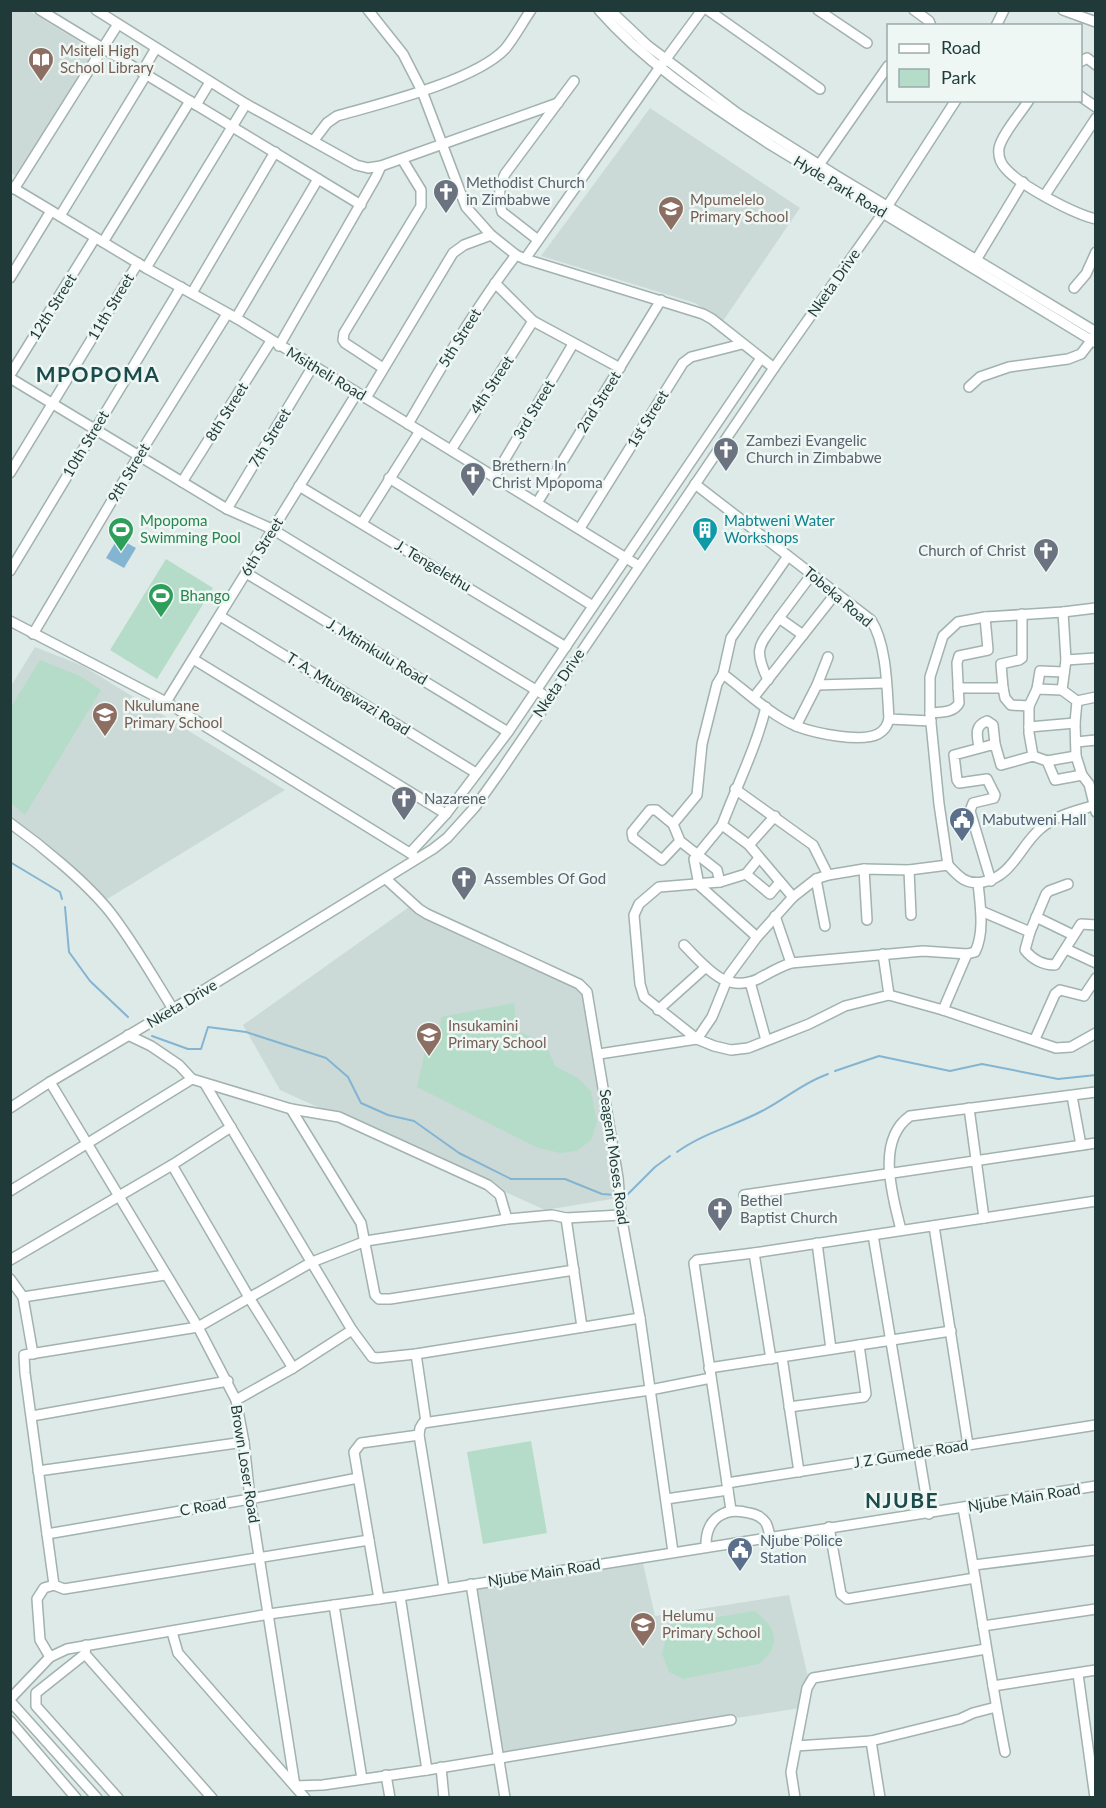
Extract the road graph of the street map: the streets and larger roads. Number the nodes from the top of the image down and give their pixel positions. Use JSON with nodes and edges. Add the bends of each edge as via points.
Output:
{"nodes":[{"id":1,"x":40,"y":10,"type":"edge"},
{"id":2,"x":96,"y":10,"type":"edge"},
{"id":3,"x":368,"y":10,"type":"edge"},
{"id":4,"x":531,"y":10,"type":"edge"},
{"id":5,"x":599,"y":10,"type":"edge"},
{"id":6,"x":610,"y":10,"type":"edge"},
{"id":7,"x":702,"y":10,"type":"edge"},
{"id":8,"x":708,"y":10,"type":"edge"},
{"id":9,"x":818,"y":10,"type":"edge"},
{"id":10,"x":914,"y":10,"type":"edge"},
{"id":11,"x":1004,"y":10,"type":"edge"},
{"id":12,"x":1063,"y":10,"type":"edge"},
{"id":13,"x":1095,"y":22,"type":"edge"},
{"id":14,"x":118,"y":24,"type":"junction"},
{"id":15,"x":930,"y":24,"type":"edge"},
{"id":16,"x":997,"y":24,"type":"edge"},
{"id":17,"x":867,"y":43,"type":"dead end"},
{"id":18,"x":102,"y":48,"type":"junction"},
{"id":19,"x":156,"y":48,"type":"junction"},
{"id":20,"x":1095,"y":51,"type":"edge"},
{"id":21,"x":1084,"y":60,"type":"edge"},
{"id":22,"x":663,"y":63,"type":"junction"},
{"id":23,"x":1095,"y":65,"type":"edge"},
{"id":24,"x":887,"y":67,"type":"edge"},
{"id":25,"x":144,"y":73,"type":"junction"},
{"id":26,"x":574,"y":81,"type":"dead end"},
{"id":27,"x":210,"y":82,"type":"junction"},
{"id":28,"x":820,"y":89,"type":"dead end"},
{"id":29,"x":422,"y":91,"type":"junction"},
{"id":30,"x":955,"y":102,"type":"edge"},
{"id":31,"x":1028,"y":102,"type":"edge"},
{"id":32,"x":193,"y":103,"type":"junction"},
{"id":33,"x":558,"y":103,"type":"junction"},
{"id":34,"x":246,"y":104,"type":"junction"},
{"id":35,"x":1095,"y":118,"type":"edge"},
{"id":36,"x":233,"y":127,"type":"junction"},
{"id":37,"x":314,"y":140,"type":"junction"},
{"id":38,"x":441,"y":143,"type":"junction"},
{"id":39,"x":275,"y":152,"type":"junction"},
{"id":40,"x":402,"y":159,"type":"junction"},
{"id":41,"x":819,"y":165,"type":"junction"},
{"id":42,"x":381,"y":166,"type":"junction"},
{"id":43,"x":318,"y":179,"type":"junction"},
{"id":44,"x":1023,"y":182,"type":"junction"},
{"id":45,"x":12,"y":188,"type":"edge"},
{"id":46,"x":1045,"y":195,"type":"junction"},
{"id":47,"x":361,"y":205,"type":"junction"},
{"id":48,"x":886,"y":209,"type":"junction"},
{"id":49,"x":55,"y":213,"type":"junction"},
{"id":50,"x":1095,"y":219,"type":"edge"},
{"id":51,"x":491,"y":235,"type":"junction"},
{"id":52,"x":99,"y":240,"type":"junction"},
{"id":53,"x":538,"y":240,"type":"junction"},
{"id":54,"x":1095,"y":252,"type":"edge"},
{"id":55,"x":521,"y":257,"type":"junction"},
{"id":56,"x":974,"y":264,"type":"junction"},
{"id":57,"x":142,"y":266,"type":"junction"},
{"id":58,"x":10,"y":278,"type":"edge"},
{"id":59,"x":495,"y":283,"type":"junction"},
{"id":60,"x":182,"y":287,"type":"junction"},
{"id":61,"x":1074,"y":288,"type":"dead end"},
{"id":62,"x":192,"y":293,"type":"junction"},
{"id":63,"x":661,"y":300,"type":"junction"},
{"id":64,"x":227,"y":314,"type":"junction"},
{"id":65,"x":236,"y":318,"type":"junction"},
{"id":66,"x":533,"y":321,"type":"junction"},
{"id":67,"x":1095,"y":338,"type":"edge"},
{"id":68,"x":275,"y":343,"type":"junction"},
{"id":69,"x":573,"y":344,"type":"junction"},
{"id":70,"x":742,"y":344,"type":"junction"},
{"id":71,"x":761,"y":358,"type":"junction"},
{"id":72,"x":313,"y":366,"type":"junction"},
{"id":73,"x":383,"y":368,"type":"junction"},
{"id":74,"x":620,"y":368,"type":"junction"},
{"id":75,"x":774,"y":368,"type":"junction"},
{"id":76,"x":10,"y":377,"type":"edge"},
{"id":77,"x":969,"y":387,"type":"dead end"},
{"id":78,"x":362,"y":395,"type":"junction"},
{"id":79,"x":52,"y":404,"type":"junction"},
{"id":80,"x":408,"y":424,"type":"junction"},
{"id":81,"x":95,"y":428,"type":"junction"},
{"id":82,"x":420,"y":431,"type":"junction"},
{"id":83,"x":451,"y":450,"type":"junction"},
{"id":84,"x":138,"y":455,"type":"junction"},
{"id":85,"x":10,"y":473,"type":"edge"},
{"id":86,"x":495,"y":476,"type":"junction"},
{"id":87,"x":389,"y":478,"type":"junction"},
{"id":88,"x":182,"y":482,"type":"junction"},
{"id":89,"x":694,"y":484,"type":"junction"},
{"id":90,"x":300,"y":486,"type":"junction"},
{"id":91,"x":537,"y":503,"type":"junction"},
{"id":92,"x":227,"y":509,"type":"junction"},
{"id":93,"x":362,"y":523,"type":"junction"},
{"id":94,"x":580,"y":528,"type":"junction"},
{"id":95,"x":272,"y":530,"type":"junction"},
{"id":96,"x":625,"y":556,"type":"junction"},
{"id":97,"x":788,"y":556,"type":"junction"},
{"id":98,"x":639,"y":566,"type":"junction"},
{"id":99,"x":10,"y":571,"type":"edge"},
{"id":100,"x":246,"y":573,"type":"junction"},
{"id":101,"x":812,"y":574,"type":"junction"},
{"id":102,"x":836,"y":593,"type":"junction"},
{"id":103,"x":593,"y":606,"type":"junction"},
{"id":104,"x":1095,"y":608,"type":"edge"},
{"id":105,"x":1063,"y":612,"type":"junction"},
{"id":106,"x":1022,"y":614,"type":"junction"},
{"id":107,"x":220,"y":615,"type":"junction"},
{"id":108,"x":986,"y":617,"type":"junction"},
{"id":109,"x":779,"y":618,"type":"junction"},
{"id":110,"x":10,"y":621,"type":"edge"},
{"id":111,"x":33,"y":634,"type":"junction"},
{"id":112,"x":803,"y":635,"type":"junction"},
{"id":113,"x":566,"y":647,"type":"junction"},
{"id":114,"x":988,"y":650,"type":"junction"},
{"id":115,"x":828,"y":657,"type":"dead end"},
{"id":116,"x":1095,"y":658,"type":"edge"},
{"id":117,"x":193,"y":659,"type":"junction"},
{"id":118,"x":1066,"y":660,"type":"junction"},
{"id":119,"x":1002,"y":664,"type":"junction"},
{"id":120,"x":1064,"y":672,"type":"junction"},
{"id":121,"x":723,"y":674,"type":"junction"},
{"id":122,"x":768,"y":680,"type":"junction"},
{"id":123,"x":886,"y":682,"type":"junction"},
{"id":124,"x":817,"y":686,"type":"junction"},
{"id":125,"x":958,"y":688,"type":"junction"},
{"id":126,"x":1003,"y":688,"type":"junction"},
{"id":127,"x":1037,"y":689,"type":"junction"},
{"id":128,"x":1062,"y":690,"type":"junction"},
{"id":129,"x":537,"y":691,"type":"junction"},
{"id":130,"x":754,"y":697,"type":"junction"},
{"id":131,"x":1095,"y":697,"type":"edge"},
{"id":132,"x":549,"y":698,"type":"junction"},
{"id":133,"x":1077,"y":701,"type":"junction"},
{"id":134,"x":166,"y":702,"type":"junction"},
{"id":135,"x":1029,"y":706,"type":"junction"},
{"id":136,"x":766,"y":707,"type":"junction"},
{"id":137,"x":930,"y":717,"type":"junction"},
{"id":138,"x":889,"y":719,"type":"junction"},
{"id":139,"x":1075,"y":723,"type":"junction"},
{"id":140,"x":796,"y":726,"type":"junction"},
{"id":141,"x":1029,"y":727,"type":"junction"},
{"id":142,"x":508,"y":732,"type":"junction"},
{"id":143,"x":1095,"y":740,"type":"edge"},
{"id":144,"x":1076,"y":742,"type":"junction"},
{"id":145,"x":995,"y":744,"type":"junction"},
{"id":146,"x":979,"y":747,"type":"junction"},
{"id":147,"x":1033,"y":756,"type":"junction"},
{"id":148,"x":1076,"y":756,"type":"junction"},
{"id":149,"x":1047,"y":761,"type":"junction"},
{"id":150,"x":476,"y":773,"type":"junction"},
{"id":151,"x":1082,"y":775,"type":"junction"},
{"id":152,"x":1092,"y":783,"type":"edge"},
{"id":153,"x":735,"y":789,"type":"junction"},
{"id":154,"x":1095,"y":807,"type":"edge"},
{"id":155,"x":447,"y":814,"type":"junction"},
{"id":156,"x":775,"y":816,"type":"junction"},
{"id":157,"x":10,"y":823,"type":"edge"},
{"id":158,"x":673,"y":824,"type":"junction"},
{"id":159,"x":722,"y":825,"type":"junction"},
{"id":160,"x":680,"y":841,"type":"junction"},
{"id":161,"x":748,"y":844,"type":"junction"},
{"id":162,"x":697,"y":853,"type":"junction"},
{"id":163,"x":414,"y":856,"type":"junction"},
{"id":164,"x":759,"y":858,"type":"junction"},
{"id":165,"x":948,"y":865,"type":"junction"},
{"id":166,"x":864,"y":869,"type":"junction"},
{"id":167,"x":909,"y":870,"type":"junction"},
{"id":168,"x":746,"y":874,"type":"junction"},
{"id":169,"x":828,"y":875,"type":"junction"},
{"id":170,"x":386,"y":879,"type":"junction"},
{"id":171,"x":816,"y":879,"type":"junction"},
{"id":172,"x":990,"y":881,"type":"junction"},
{"id":173,"x":720,"y":882,"type":"junction"},
{"id":174,"x":780,"y":882,"type":"junction"},
{"id":175,"x":978,"y":883,"type":"junction"},
{"id":176,"x":1068,"y":884,"type":"dead end"},
{"id":177,"x":699,"y":885,"type":"junction"},
{"id":178,"x":793,"y":897,"type":"junction"},
{"id":179,"x":981,"y":911,"type":"junction"},
{"id":180,"x":911,"y":915,"type":"dead end"},
{"id":181,"x":775,"y":916,"type":"junction"},
{"id":182,"x":1036,"y":917,"type":"junction"},
{"id":183,"x":867,"y":920,"type":"dead end"},
{"id":184,"x":1095,"y":925,"type":"edge"},
{"id":185,"x":825,"y":926,"type":"dead end"},
{"id":186,"x":1030,"y":932,"type":"junction"},
{"id":187,"x":1073,"y":935,"type":"junction"},
{"id":188,"x":757,"y":937,"type":"junction"},
{"id":189,"x":684,"y":945,"type":"dead end"},
{"id":190,"x":1066,"y":949,"type":"junction"},
{"id":191,"x":883,"y":954,"type":"junction"},
{"id":192,"x":967,"y":954,"type":"junction"},
{"id":193,"x":791,"y":963,"type":"junction"},
{"id":194,"x":1095,"y":963,"type":"edge"},
{"id":195,"x":706,"y":967,"type":"junction"},
{"id":196,"x":1095,"y":978,"type":"edge"},
{"id":197,"x":726,"y":981,"type":"junction"},
{"id":198,"x":750,"y":982,"type":"junction"},
{"id":199,"x":889,"y":995,"type":"junction"},
{"id":200,"x":173,"y":1010,"type":"junction"},
{"id":201,"x":657,"y":1010,"type":"junction"},
{"id":202,"x":943,"y":1010,"type":"junction"},
{"id":203,"x":1095,"y":1033,"type":"edge"},
{"id":204,"x":128,"y":1035,"type":"junction"},
{"id":205,"x":697,"y":1039,"type":"junction"},
{"id":206,"x":1035,"y":1039,"type":"junction"},
{"id":207,"x":766,"y":1040,"type":"junction"},
{"id":208,"x":599,"y":1054,"type":"junction"},
{"id":209,"x":192,"y":1079,"type":"junction"},
{"id":210,"x":50,"y":1082,"type":"junction"},
{"id":211,"x":205,"y":1084,"type":"junction"},
{"id":212,"x":1095,"y":1092,"type":"edge"},
{"id":213,"x":1072,"y":1096,"type":"junction"},
{"id":214,"x":10,"y":1108,"type":"edge"},
{"id":215,"x":969,"y":1108,"type":"junction"},
{"id":216,"x":291,"y":1109,"type":"junction"},
{"id":217,"x":231,"y":1127,"type":"junction"},
{"id":218,"x":1095,"y":1143,"type":"edge"},
{"id":219,"x":87,"y":1144,"type":"junction"},
{"id":220,"x":1081,"y":1145,"type":"junction"},
{"id":221,"x":976,"y":1161,"type":"junction"},
{"id":222,"x":172,"y":1165,"type":"junction"},
{"id":223,"x":888,"y":1173,"type":"junction"},
{"id":224,"x":10,"y":1191,"type":"edge"},
{"id":225,"x":118,"y":1195,"type":"junction"},
{"id":226,"x":744,"y":1195,"type":"dead end"},
{"id":227,"x":1095,"y":1201,"type":"edge"},
{"id":228,"x":621,"y":1215,"type":"junction"},
{"id":229,"x":566,"y":1218,"type":"junction"},
{"id":230,"x":984,"y":1218,"type":"junction"},
{"id":231,"x":507,"y":1219,"type":"junction"},
{"id":232,"x":934,"y":1226,"type":"junction"},
{"id":233,"x":901,"y":1230,"type":"junction"},
{"id":234,"x":873,"y":1235,"type":"junction"},
{"id":235,"x":366,"y":1241,"type":"junction"},
{"id":236,"x":817,"y":1243,"type":"junction"},
{"id":237,"x":754,"y":1253,"type":"junction"},
{"id":238,"x":10,"y":1260,"type":"edge"},
{"id":239,"x":312,"y":1262,"type":"junction"},
{"id":240,"x":574,"y":1270,"type":"junction"},
{"id":241,"x":165,"y":1275,"type":"junction"},
{"id":242,"x":10,"y":1279,"type":"edge"},
{"id":243,"x":24,"y":1297,"type":"junction"},
{"id":244,"x":250,"y":1299,"type":"junction"},
{"id":245,"x":640,"y":1318,"type":"junction"},
{"id":246,"x":198,"y":1327,"type":"junction"},
{"id":247,"x":582,"y":1328,"type":"junction"},
{"id":248,"x":352,"y":1330,"type":"junction"},
{"id":249,"x":951,"y":1331,"type":"junction"},
{"id":250,"x":890,"y":1340,"type":"junction"},
{"id":251,"x":859,"y":1345,"type":"junction"},
{"id":252,"x":831,"y":1349,"type":"junction"},
{"id":253,"x":33,"y":1354,"type":"junction"},
{"id":254,"x":416,"y":1354,"type":"junction"},
{"id":255,"x":782,"y":1357,"type":"junction"},
{"id":256,"x":771,"y":1359,"type":"junction"},
{"id":257,"x":293,"y":1368,"type":"junction"},
{"id":258,"x":710,"y":1373,"type":"junction"},
{"id":259,"x":228,"y":1381,"type":"junction"},
{"id":260,"x":650,"y":1390,"type":"junction"},
{"id":261,"x":236,"y":1400,"type":"junction"},
{"id":262,"x":789,"y":1407,"type":"junction"},
{"id":263,"x":32,"y":1416,"type":"junction"},
{"id":264,"x":426,"y":1422,"type":"junction"},
{"id":265,"x":1095,"y":1425,"type":"edge"},
{"id":266,"x":419,"y":1435,"type":"junction"},
{"id":267,"x":244,"y":1442,"type":"junction"},
{"id":268,"x":968,"y":1445,"type":"junction"},
{"id":269,"x":914,"y":1455,"type":"junction"},
{"id":270,"x":38,"y":1471,"type":"junction"},
{"id":271,"x":799,"y":1472,"type":"junction"},
{"id":272,"x":358,"y":1478,"type":"junction"},
{"id":273,"x":728,"y":1486,"type":"junction"},
{"id":274,"x":1095,"y":1486,"type":"edge"},
{"id":275,"x":1095,"y":1497,"type":"edge"},
{"id":276,"x":250,"y":1499,"type":"junction"},
{"id":277,"x":666,"y":1499,"type":"junction"},
{"id":278,"x":963,"y":1508,"type":"junction"},
{"id":279,"x":731,"y":1510,"type":"junction"},
{"id":280,"x":929,"y":1514,"type":"junction"},
{"id":281,"x":829,"y":1527,"type":"junction"},
{"id":282,"x":47,"y":1534,"type":"junction"},
{"id":283,"x":770,"y":1536,"type":"junction"},
{"id":284,"x":369,"y":1540,"type":"junction"},
{"id":285,"x":706,"y":1547,"type":"junction"},
{"id":286,"x":1095,"y":1550,"type":"edge"},
{"id":287,"x":673,"y":1552,"type":"junction"},
{"id":288,"x":260,"y":1558,"type":"junction"},
{"id":289,"x":974,"y":1565,"type":"junction"},
{"id":290,"x":975,"y":1578,"type":"junction"},
{"id":291,"x":471,"y":1584,"type":"junction"},
{"id":292,"x":54,"y":1585,"type":"junction"},
{"id":293,"x":444,"y":1588,"type":"junction"},
{"id":294,"x":400,"y":1596,"type":"junction"},
{"id":295,"x":379,"y":1599,"type":"junction"},
{"id":296,"x":334,"y":1605,"type":"junction"},
{"id":297,"x":1095,"y":1609,"type":"edge"},
{"id":298,"x":269,"y":1614,"type":"junction"},
{"id":299,"x":982,"y":1626,"type":"junction"},
{"id":300,"x":172,"y":1632,"type":"junction"},
{"id":301,"x":86,"y":1649,"type":"junction"},
{"id":302,"x":986,"y":1649,"type":"junction"},
{"id":303,"x":50,"y":1657,"type":"junction"},
{"id":304,"x":1095,"y":1670,"type":"edge"},
{"id":305,"x":1078,"y":1674,"type":"junction"},
{"id":306,"x":993,"y":1686,"type":"junction"},
{"id":307,"x":10,"y":1700,"type":"edge"},
{"id":308,"x":996,"y":1707,"type":"junction"},
{"id":309,"x":731,"y":1720,"type":"dead end"},
{"id":310,"x":10,"y":1721,"type":"edge"},
{"id":311,"x":872,"y":1741,"type":"junction"},
{"id":312,"x":796,"y":1746,"type":"junction"},
{"id":313,"x":1005,"y":1752,"type":"dead end"},
{"id":314,"x":500,"y":1757,"type":"junction"},
{"id":315,"x":441,"y":1767,"type":"junction"},
{"id":316,"x":427,"y":1770,"type":"junction"},
{"id":317,"x":386,"y":1775,"type":"junction"},
{"id":318,"x":362,"y":1779,"type":"junction"},
{"id":319,"x":295,"y":1786,"type":"junction"},
{"id":320,"x":76,"y":1797,"type":"edge"},
{"id":321,"x":97,"y":1797,"type":"edge"},
{"id":322,"x":118,"y":1797,"type":"edge"},
{"id":323,"x":212,"y":1797,"type":"edge"},
{"id":324,"x":305,"y":1797,"type":"edge"},
{"id":325,"x":390,"y":1797,"type":"edge"},
{"id":326,"x":444,"y":1797,"type":"edge"},
{"id":327,"x":506,"y":1797,"type":"edge"},
{"id":328,"x":795,"y":1797,"type":"edge"},
{"id":329,"x":880,"y":1797,"type":"edge"},
{"id":330,"x":1095,"y":1797,"type":"edge"}],
"edges":[{"from":1,"to":18,"type":"street"},
{"from":2,"to":14,"type":"street"},
{"from":3,"to":29,"type":"street","via":[[403,54]]},
{"from":4,"to":29,"type":"street","via":[[504,50],[486,63]]},
{"from":5,"to":22,"type":"street","name":"Hyde Park Road","via":[[621,33]]},
{"from":6,"to":22,"type":"street","name":"Hyde Park Road"},
{"from":7,"to":22,"type":"street","name":"5th Street"},
{"from":8,"to":28,"type":"street"},
{"from":9,"to":17,"type":"street"},
{"from":10,"to":15,"type":"street"},
{"from":11,"to":16,"type":"street"},
{"from":12,"to":13,"type":"street"},
{"from":14,"to":18,"type":"street"},
{"from":14,"to":19,"type":"street"},
{"from":18,"to":25,"type":"street"},
{"from":18,"to":45,"type":"street"},
{"from":19,"to":25,"type":"street"},
{"from":19,"to":27,"type":"street"},
{"from":20,"to":21,"type":"street"},
{"from":21,"to":23,"type":"street"},
{"from":22,"to":41,"type":"street","name":"Hyde Park Road"},
{"from":22,"to":48,"type":"street","name":"Hyde Park Road","via":[[771,145]]},
{"from":22,"to":53,"type":"street","name":"5th Street"},
{"from":24,"to":41,"type":"street"},
{"from":25,"to":32,"type":"street"},
{"from":25,"to":49,"type":"street"},
{"from":26,"to":33,"type":"street"},
{"from":27,"to":32,"type":"street","name":"12th Street"},
{"from":27,"to":34,"type":"street"},
{"from":29,"to":37,"type":"street","via":[[337,116]]},
{"from":29,"to":38,"type":"street"},
{"from":30,"to":48,"type":"street","name":"Nketa Drive"},
{"from":31,"to":44,"type":"street","via":[[999,149],[999,160],[1006,170]]},
{"from":32,"to":36,"type":"street"},
{"from":32,"to":52,"type":"street","name":"12th Street"},
{"from":33,"to":38,"type":"street"},
{"from":33,"to":53,"type":"street","via":[[504,174],[500,190],[502,212]]},
{"from":34,"to":36,"type":"street","name":"11th Street"},
{"from":34,"to":37,"type":"street"},
{"from":35,"to":46,"type":"street"},
{"from":36,"to":39,"type":"street"},
{"from":36,"to":57,"type":"street","name":"11th Street"},
{"from":37,"to":42,"type":"street","via":[[356,165]]},
{"from":38,"to":40,"type":"street"},
{"from":38,"to":51,"type":"street","via":[[466,207]]},
{"from":39,"to":43,"type":"street"},
{"from":39,"to":62,"type":"street"},
{"from":40,"to":42,"type":"street"},
{"from":40,"to":73,"type":"street","via":[[421,190],[421,206],[343,340]]},
{"from":41,"to":48,"type":"street","name":"Hyde Park Road"},
{"from":42,"to":47,"type":"street","name":"8th Street"},
{"from":43,"to":47,"type":"street"},
{"from":43,"to":65,"type":"street"},
{"from":44,"to":46,"type":"street"},
{"from":44,"to":56,"type":"street"},
{"from":45,"to":49,"type":"street","name":"Msitheli Road"},
{"from":46,"to":50,"type":"street"},
{"from":47,"to":68,"type":"street","name":"8th Street"},
{"from":48,"to":56,"type":"street","name":"Hyde Park Road"},
{"from":48,"to":75,"type":"street","name":"Nketa Drive"},
{"from":49,"to":52,"type":"street","name":"Msitheli Road"},
{"from":49,"to":58,"type":"street"},
{"from":51,"to":55,"type":"street"},
{"from":51,"to":73,"type":"street","name":"6th Street","via":[[453,253]]},
{"from":52,"to":57,"type":"street","name":"Msitheli Road"},
{"from":52,"to":76,"type":"street","name":"12th Street"},
{"from":53,"to":55,"type":"street","name":"5th Street"},
{"from":54,"to":61,"type":"street","via":[[1086,274]]},
{"from":55,"to":59,"type":"street","name":"5th Street"},
{"from":55,"to":63,"type":"street"},
{"from":56,"to":67,"type":"street","name":"Hyde Park Road"},
{"from":57,"to":60,"type":"street","name":"Msitheli Road"},
{"from":57,"to":79,"type":"street","name":"11th Street"},
{"from":59,"to":66,"type":"street"},
{"from":59,"to":80,"type":"street","name":"5th Street"},
{"from":60,"to":62,"type":"street","name":"Msitheli Road"},
{"from":60,"to":81,"type":"street","name":"10th Street"},
{"from":62,"to":64,"type":"street","name":"Msitheli Road"},
{"from":63,"to":70,"type":"street","via":[[712,319]]},
{"from":63,"to":74,"type":"street","name":"2nd Street"},
{"from":64,"to":65,"type":"street","name":"Msitheli Road"},
{"from":64,"to":84,"type":"street","name":"9th Street"},
{"from":65,"to":68,"type":"street","name":"Msitheli Road"},
{"from":66,"to":69,"type":"street"},
{"from":66,"to":83,"type":"street","name":"4th Street"},
{"from":67,"to":77,"type":"street","via":[[1081,354],[1009,367],[980,377]]},
{"from":68,"to":72,"type":"street","name":"Msitheli Road"},
{"from":68,"to":88,"type":"street","name":"8th Street"},
{"from":69,"to":74,"type":"street"},
{"from":69,"to":86,"type":"street","name":"3rd Street"},
{"from":70,"to":71,"type":"street"},
{"from":70,"to":94,"type":"street","name":"1st Street","via":[[691,357],[683,363]]},
{"from":71,"to":75,"type":"street"},
{"from":71,"to":96,"type":"street"},
{"from":72,"to":78,"type":"street","name":"Msitheli Road"},
{"from":72,"to":92,"type":"street","name":"7th Street"},
{"from":73,"to":78,"type":"street","name":"6th Street"},
{"from":74,"to":91,"type":"street","name":"2nd Street"},
{"from":75,"to":89,"type":"street","name":"Nketa Drive"},
{"from":76,"to":79,"type":"street"},
{"from":78,"to":80,"type":"street","name":"Msitheli Road"},
{"from":78,"to":90,"type":"street","name":"6th Street"},
{"from":79,"to":81,"type":"street"},
{"from":79,"to":85,"type":"street","name":"11th Street"},
{"from":80,"to":82,"type":"street","name":"Msitheli Road"},
{"from":81,"to":84,"type":"street"},
{"from":81,"to":99,"type":"street","name":"10th Street"},
{"from":82,"to":83,"type":"street","name":"Msitheli Road"},
{"from":82,"to":87,"type":"street"},
{"from":83,"to":86,"type":"street","name":"Msitheli Road"},
{"from":84,"to":88,"type":"street"},
{"from":84,"to":111,"type":"street","name":"9th Street"},
{"from":86,"to":91,"type":"street","name":"Msitheli Road"},
{"from":87,"to":93,"type":"street"},
{"from":87,"to":103,"type":"street"},
{"from":88,"to":92,"type":"street"},
{"from":89,"to":97,"type":"street","name":"Tobeka Road"},
{"from":89,"to":98,"type":"street","name":"Nketa Drive"},
{"from":90,"to":93,"type":"street","name":"J. Tengelethu"},
{"from":90,"to":95,"type":"street","name":"6th Street"},
{"from":91,"to":94,"type":"street","name":"Msitheli Road"},
{"from":92,"to":95,"type":"street"},
{"from":93,"to":113,"type":"street","name":"J. Tengelethu"},
{"from":94,"to":96,"type":"street","name":"Msitheli Road"},
{"from":95,"to":100,"type":"street","name":"6th Street"},
{"from":95,"to":129,"type":"street"},
{"from":96,"to":98,"type":"street","name":"Msitheli Road"},
{"from":96,"to":103,"type":"street"},
{"from":97,"to":101,"type":"street","name":"Tobeka Road"},
{"from":97,"to":121,"type":"street","via":[[732,638]]},
{"from":98,"to":132,"type":"street","name":"Nketa Drive"},
{"from":100,"to":107,"type":"street","name":"6th Street"},
{"from":100,"to":142,"type":"street","name":"J. Mtimkulu Road"},
{"from":101,"to":102,"type":"street","name":"Tobeka Road"},
{"from":101,"to":109,"type":"street"},
{"from":102,"to":112,"type":"street"},
{"from":102,"to":123,"type":"street","name":"Tobeka Road","via":[[877,629]]},
{"from":103,"to":113,"type":"street"},
{"from":104,"to":105,"type":"street"},
{"from":105,"to":106,"type":"street"},
{"from":105,"to":118,"type":"street"},
{"from":106,"to":108,"type":"street"},
{"from":106,"to":119,"type":"street","via":[[1022,658]]},
{"from":107,"to":117,"type":"street","name":"6th Street"},
{"from":107,"to":150,"type":"street","name":"T. A. Mtungwazi Road"},
{"from":108,"to":114,"type":"street"},
{"from":108,"to":137,"type":"street","via":[[958,622],[943,636],[930,677]]},
{"from":109,"to":112,"type":"street"},
{"from":109,"to":122,"type":"street","via":[[759,646]]},
{"from":110,"to":111,"type":"street"},
{"from":111,"to":134,"type":"street"},
{"from":112,"to":122,"type":"street"},
{"from":113,"to":129,"type":"street"},
{"from":114,"to":119,"type":"street"},
{"from":114,"to":125,"type":"street","via":[[959,656]]},
{"from":115,"to":124,"type":"street"},
{"from":116,"to":118,"type":"street"},
{"from":117,"to":134,"type":"street","name":"6th Street"},
{"from":117,"to":155,"type":"street"},
{"from":118,"to":120,"type":"street"},
{"from":119,"to":126,"type":"street"},
{"from":120,"to":127,"type":"street","via":[[1040,671]]},
{"from":120,"to":128,"type":"street"},
{"from":121,"to":130,"type":"street"},
{"from":121,"to":158,"type":"street","via":[[702,744],[696,798]]},
{"from":122,"to":130,"type":"street"},
{"from":123,"to":124,"type":"street"},
{"from":123,"to":138,"type":"street","name":"Tobeka Road"},
{"from":124,"to":140,"type":"street"},
{"from":125,"to":126,"type":"street"},
{"from":125,"to":137,"type":"street","via":[[959,703],[954,710]]},
{"from":126,"to":135,"type":"street","via":[[1011,705]]},
{"from":127,"to":128,"type":"street"},
{"from":127,"to":135,"type":"street"},
{"from":128,"to":133,"type":"street"},
{"from":129,"to":132,"type":"street"},
{"from":129,"to":142,"type":"street"},
{"from":130,"to":136,"type":"street"},
{"from":131,"to":133,"type":"street"},
{"from":132,"to":163,"type":"street","name":"Nketa Drive","via":[[474,807],[447,838]]},
{"from":133,"to":139,"type":"street"},
{"from":134,"to":163,"type":"street"},
{"from":135,"to":141,"type":"street"},
{"from":136,"to":140,"type":"street"},
{"from":136,"to":153,"type":"street","via":[[759,737]]},
{"from":137,"to":138,"type":"street"},
{"from":137,"to":165,"type":"street"},
{"from":138,"to":140,"type":"street","via":[[885,729],[862,738]]},
{"from":139,"to":141,"type":"street"},
{"from":139,"to":144,"type":"street"},
{"from":141,"to":147,"type":"street"},
{"from":142,"to":150,"type":"street"},
{"from":143,"to":144,"type":"street"},
{"from":144,"to":148,"type":"street"},
{"from":145,"to":146,"type":"street"},
{"from":145,"to":146,"type":"street","via":[[993,725],[987,721],[978,728]]},
{"from":145,"to":147,"type":"street","via":[[1001,765]]},
{"from":146,"to":172,"type":"street","via":[[953,758],[959,783],[987,779],[995,795],[973,803],[970,811]]},
{"from":147,"to":149,"type":"street"},
{"from":148,"to":149,"type":"street"},
{"from":148,"to":151,"type":"street"},
{"from":149,"to":151,"type":"street","via":[[1055,780]]},
{"from":150,"to":155,"type":"street"},
{"from":151,"to":152,"type":"street"},
{"from":152,"to":154,"type":"street"},
{"from":153,"to":156,"type":"street"},
{"from":153,"to":159,"type":"street"},
{"from":154,"to":172,"type":"street","via":[[1050,821],[1038,830],[1011,866]]},
{"from":155,"to":163,"type":"street"},
{"from":156,"to":161,"type":"street"},
{"from":156,"to":169,"type":"street","via":[[813,845]]},
{"from":157,"to":200,"type":"street","via":[[103,904]]},
{"from":158,"to":160,"type":"street"},
{"from":158,"to":160,"type":"street","via":[[653,808],[632,836],[662,860]]},
{"from":159,"to":161,"type":"street"},
{"from":159,"to":162,"type":"street"},
{"from":160,"to":162,"type":"street"},
{"from":161,"to":164,"type":"street"},
{"from":162,"to":173,"type":"street","via":[[717,870]]},
{"from":162,"to":177,"type":"street","via":[[693,863]]},
{"from":163,"to":170,"type":"street","name":"Nketa Drive"},
{"from":164,"to":168,"type":"street"},
{"from":164,"to":174,"type":"street"},
{"from":165,"to":167,"type":"street"},
{"from":165,"to":175,"type":"street","via":[[959,878]]},
{"from":166,"to":167,"type":"street"},
{"from":166,"to":169,"type":"street"},
{"from":166,"to":183,"type":"street"},
{"from":167,"to":180,"type":"street"},
{"from":168,"to":173,"type":"street"},
{"from":168,"to":174,"type":"street","via":[[770,894]]},
{"from":169,"to":171,"type":"street"},
{"from":170,"to":200,"type":"street","name":"Nketa Drive"},
{"from":170,"to":208,"type":"street","name":"Seagent Moses Road","via":[[427,914],[585,987]]},
{"from":171,"to":178,"type":"street"},
{"from":171,"to":185,"type":"street"},
{"from":172,"to":175,"type":"street"},
{"from":173,"to":177,"type":"street"},
{"from":174,"to":178,"type":"street"},
{"from":175,"to":179,"type":"street"},
{"from":176,"to":182,"type":"street","via":[[1049,891]]},
{"from":177,"to":188,"type":"street"},
{"from":177,"to":201,"type":"street","via":[[659,887],[639,904],[634,915],[642,994]]},
{"from":178,"to":181,"type":"street"},
{"from":179,"to":186,"type":"street"},
{"from":179,"to":192,"type":"street","via":[[979,945],[975,952]]},
{"from":181,"to":188,"type":"street"},
{"from":181,"to":193,"type":"street"},
{"from":182,"to":186,"type":"street"},
{"from":182,"to":187,"type":"street"},
{"from":184,"to":187,"type":"street","via":[[1082,923]]},
{"from":186,"to":190,"type":"street","via":[[1025,950],[1032,958],[1055,965]]},
{"from":187,"to":190,"type":"street"},
{"from":188,"to":197,"type":"street"},
{"from":189,"to":195,"type":"street"},
{"from":190,"to":194,"type":"street"},
{"from":191,"to":192,"type":"street"},
{"from":191,"to":193,"type":"street"},
{"from":191,"to":199,"type":"street"},
{"from":192,"to":202,"type":"street"},
{"from":193,"to":198,"type":"street"},
{"from":195,"to":197,"type":"street"},
{"from":195,"to":201,"type":"street"},
{"from":196,"to":206,"type":"street","via":[[1084,996],[1067,990],[1055,994]]},
{"from":197,"to":198,"type":"street"},
{"from":197,"to":205,"type":"street","via":[[714,1012]]},
{"from":198,"to":207,"type":"street"},
{"from":199,"to":202,"type":"street"},
{"from":199,"to":207,"type":"street","via":[[845,1006]]},
{"from":200,"to":204,"type":"street","name":"Nketa Drive"},
{"from":201,"to":205,"type":"street"},
{"from":202,"to":206,"type":"street"},
{"from":203,"to":206,"type":"street","via":[[1064,1048]]},
{"from":204,"to":209,"type":"street","via":[[179,1065]]},
{"from":204,"to":210,"type":"street","name":"Nketa Drive"},
{"from":205,"to":207,"type":"street","via":[[731,1050]]},
{"from":205,"to":208,"type":"street"},
{"from":208,"to":228,"type":"street","name":"Seagent Moses Road"},
{"from":209,"to":211,"type":"street"},
{"from":209,"to":219,"type":"street"},
{"from":210,"to":214,"type":"street","name":"Nketa Drive"},
{"from":210,"to":219,"type":"street","name":"Brown Loser Road"},
{"from":211,"to":216,"type":"street"},
{"from":211,"to":217,"type":"street"},
{"from":212,"to":213,"type":"street"},
{"from":213,"to":215,"type":"street"},
{"from":213,"to":220,"type":"street"},
{"from":215,"to":221,"type":"street"},
{"from":215,"to":223,"type":"street","via":[[910,1116],[905,1120],[892,1146]]},
{"from":216,"to":231,"type":"street","via":[[339,1117],[488,1185],[500,1195]]},
{"from":216,"to":235,"type":"street","via":[[361,1223]]},
{"from":217,"to":222,"type":"street"},
{"from":217,"to":239,"type":"street"},
{"from":218,"to":220,"type":"street"},
{"from":219,"to":224,"type":"street"},
{"from":219,"to":225,"type":"street","name":"Brown Loser Road"},
{"from":220,"to":221,"type":"street"},
{"from":221,"to":223,"type":"street"},
{"from":221,"to":230,"type":"street"},
{"from":222,"to":225,"type":"street"},
{"from":222,"to":244,"type":"street"},
{"from":223,"to":226,"type":"street"},
{"from":223,"to":233,"type":"street"},
{"from":225,"to":238,"type":"street"},
{"from":225,"to":241,"type":"street","name":"Brown Loser Road"},
{"from":227,"to":230,"type":"street"},
{"from":228,"to":229,"type":"street"},
{"from":228,"to":245,"type":"street","name":"Seagent Moses Road"},
{"from":229,"to":231,"type":"street","via":[[552,1215]]},
{"from":229,"to":240,"type":"street"},
{"from":230,"to":232,"type":"street"},
{"from":231,"to":235,"type":"street"},
{"from":232,"to":233,"type":"street"},
{"from":232,"to":249,"type":"street"},
{"from":233,"to":234,"type":"street"},
{"from":234,"to":236,"type":"street"},
{"from":234,"to":250,"type":"street"},
{"from":235,"to":239,"type":"street"},
{"from":235,"to":240,"type":"street","via":[[375,1295],[383,1300]]},
{"from":236,"to":237,"type":"street"},
{"from":236,"to":252,"type":"street"},
{"from":237,"to":256,"type":"street"},
{"from":237,"to":258,"type":"street","via":[[694,1263]]},
{"from":239,"to":244,"type":"street"},
{"from":239,"to":248,"type":"street"},
{"from":240,"to":247,"type":"street"},
{"from":241,"to":243,"type":"street"},
{"from":241,"to":246,"type":"street","name":"Brown Loser Road"},
{"from":242,"to":243,"type":"street"},
{"from":243,"to":253,"type":"street"},
{"from":244,"to":246,"type":"street"},
{"from":244,"to":257,"type":"street"},
{"from":245,"to":247,"type":"street"},
{"from":245,"to":260,"type":"street","name":"Seagent Moses Road"},
{"from":246,"to":253,"type":"street"},
{"from":246,"to":259,"type":"street","name":"Brown Loser Road"},
{"from":247,"to":254,"type":"street"},
{"from":248,"to":254,"type":"street","via":[[372,1357]]},
{"from":248,"to":257,"type":"street"},
{"from":249,"to":250,"type":"street"},
{"from":249,"to":268,"type":"street"},
{"from":250,"to":251,"type":"street"},
{"from":250,"to":269,"type":"street"},
{"from":251,"to":252,"type":"street"},
{"from":251,"to":262,"type":"street","via":[[864,1397]]},
{"from":252,"to":255,"type":"street"},
{"from":253,"to":263,"type":"street","via":[[24,1355],[23,1360]]},
{"from":254,"to":264,"type":"street"},
{"from":255,"to":256,"type":"street"},
{"from":255,"to":262,"type":"street"},
{"from":256,"to":258,"type":"street"},
{"from":257,"to":261,"type":"street"},
{"from":258,"to":260,"type":"street"},
{"from":258,"to":273,"type":"street"},
{"from":259,"to":261,"type":"street","name":"Brown Loser Road"},
{"from":259,"to":263,"type":"street"},
{"from":260,"to":264,"type":"street"},
{"from":260,"to":277,"type":"street","name":"Seagent Moses Road"},
{"from":261,"to":267,"type":"street","name":"Brown Loser Road"},
{"from":262,"to":271,"type":"street"},
{"from":263,"to":270,"type":"street"},
{"from":264,"to":266,"type":"street"},
{"from":265,"to":268,"type":"street","name":"J Z Gumede Road"},
{"from":266,"to":272,"type":"street","via":[[361,1443],[354,1452]]},
{"from":266,"to":293,"type":"street"},
{"from":267,"to":270,"type":"street"},
{"from":267,"to":276,"type":"street","name":"Brown Loser Road"},
{"from":268,"to":269,"type":"street","name":"J Z Gumede Road"},
{"from":269,"to":271,"type":"street","name":"J Z Gumede Road"},
{"from":269,"to":280,"type":"street"},
{"from":270,"to":282,"type":"street"},
{"from":271,"to":273,"type":"street","name":"J Z Gumede Road"},
{"from":272,"to":276,"type":"street","name":"C Road"},
{"from":272,"to":284,"type":"street"},
{"from":273,"to":277,"type":"street","name":"J Z Gumede Road"},
{"from":273,"to":279,"type":"street"},
{"from":274,"to":275,"type":"street"},
{"from":274,"to":278,"type":"street","name":"Njube Main Road"},
{"from":276,"to":282,"type":"street","name":"C Road"},
{"from":276,"to":288,"type":"street","name":"Brown Loser Road"},
{"from":277,"to":287,"type":"street","name":"Seagent Moses Road"},
{"from":278,"to":280,"type":"street","name":"Njube Main Road"},
{"from":278,"to":289,"type":"street"},
{"from":279,"to":283,"type":"street","via":[[762,1519]]},
{"from":279,"to":285,"type":"street","via":[[712,1521]]},
{"from":280,"to":281,"type":"street","name":"Njube Main Road"},
{"from":281,"to":283,"type":"street","name":"Njube Main Road"},
{"from":281,"to":290,"type":"street","via":[[841,1594],[847,1599]]},
{"from":282,"to":292,"type":"street"},
{"from":283,"to":285,"type":"street","name":"Njube Main Road"},
{"from":284,"to":288,"type":"street"},
{"from":284,"to":295,"type":"street"},
{"from":285,"to":287,"type":"street","name":"Njube Main Road"},
{"from":286,"to":289,"type":"street"},
{"from":287,"to":291,"type":"street","name":"Njube Main Road"},
{"from":288,"to":292,"type":"street","via":[[64,1589]]},
{"from":288,"to":298,"type":"street","name":"Brown Loser Road"},
{"from":289,"to":290,"type":"street"},
{"from":290,"to":299,"type":"street"},
{"from":291,"to":293,"type":"street","name":"Njube Main Road"},
{"from":291,"to":314,"type":"street"},
{"from":292,"to":303,"type":"street","via":[[44,1588],[37,1599],[40,1640]]},
{"from":293,"to":294,"type":"street","name":"Njube Main Road"},
{"from":294,"to":295,"type":"street","name":"Njube Main Road"},
{"from":294,"to":316,"type":"street"},
{"from":295,"to":296,"type":"street","name":"Njube Main Road"},
{"from":296,"to":298,"type":"street","name":"Njube Main Road"},
{"from":296,"to":318,"type":"street"},
{"from":297,"to":299,"type":"street"},
{"from":298,"to":300,"type":"street","name":"Njube Main Road"},
{"from":298,"to":319,"type":"street","name":"Brown Loser Road"},
{"from":299,"to":302,"type":"street"},
{"from":300,"to":301,"type":"street","name":"Njube Main Road"},
{"from":300,"to":319,"type":"street","via":[[178,1653]]},
{"from":301,"to":303,"type":"street","name":"Njube Main Road","via":[[67,1649]]},
{"from":301,"to":322,"type":"street","via":[[36,1694],[36,1706]]},
{"from":301,"to":323,"type":"street"},
{"from":302,"to":306,"type":"street"},
{"from":302,"to":312,"type":"street","via":[[813,1678],[807,1688]]},
{"from":303,"to":307,"type":"street","name":"Njube Main Road"},
{"from":304,"to":305,"type":"street"},
{"from":305,"to":306,"type":"street"},
{"from":305,"to":330,"type":"street"},
{"from":306,"to":308,"type":"street"},
{"from":307,"to":321,"type":"street"},
{"from":308,"to":311,"type":"street"},
{"from":308,"to":313,"type":"street"},
{"from":309,"to":314,"type":"street"},
{"from":310,"to":320,"type":"street"},
{"from":311,"to":312,"type":"street"},
{"from":311,"to":329,"type":"street"},
{"from":312,"to":328,"type":"street","via":[[791,1772]]},
{"from":314,"to":315,"type":"street"},
{"from":314,"to":327,"type":"street"},
{"from":315,"to":316,"type":"street"},
{"from":315,"to":326,"type":"street"},
{"from":316,"to":317,"type":"street"},
{"from":317,"to":318,"type":"street"},
{"from":317,"to":325,"type":"street"},
{"from":318,"to":319,"type":"street"},
{"from":319,"to":324,"type":"street"}]}
